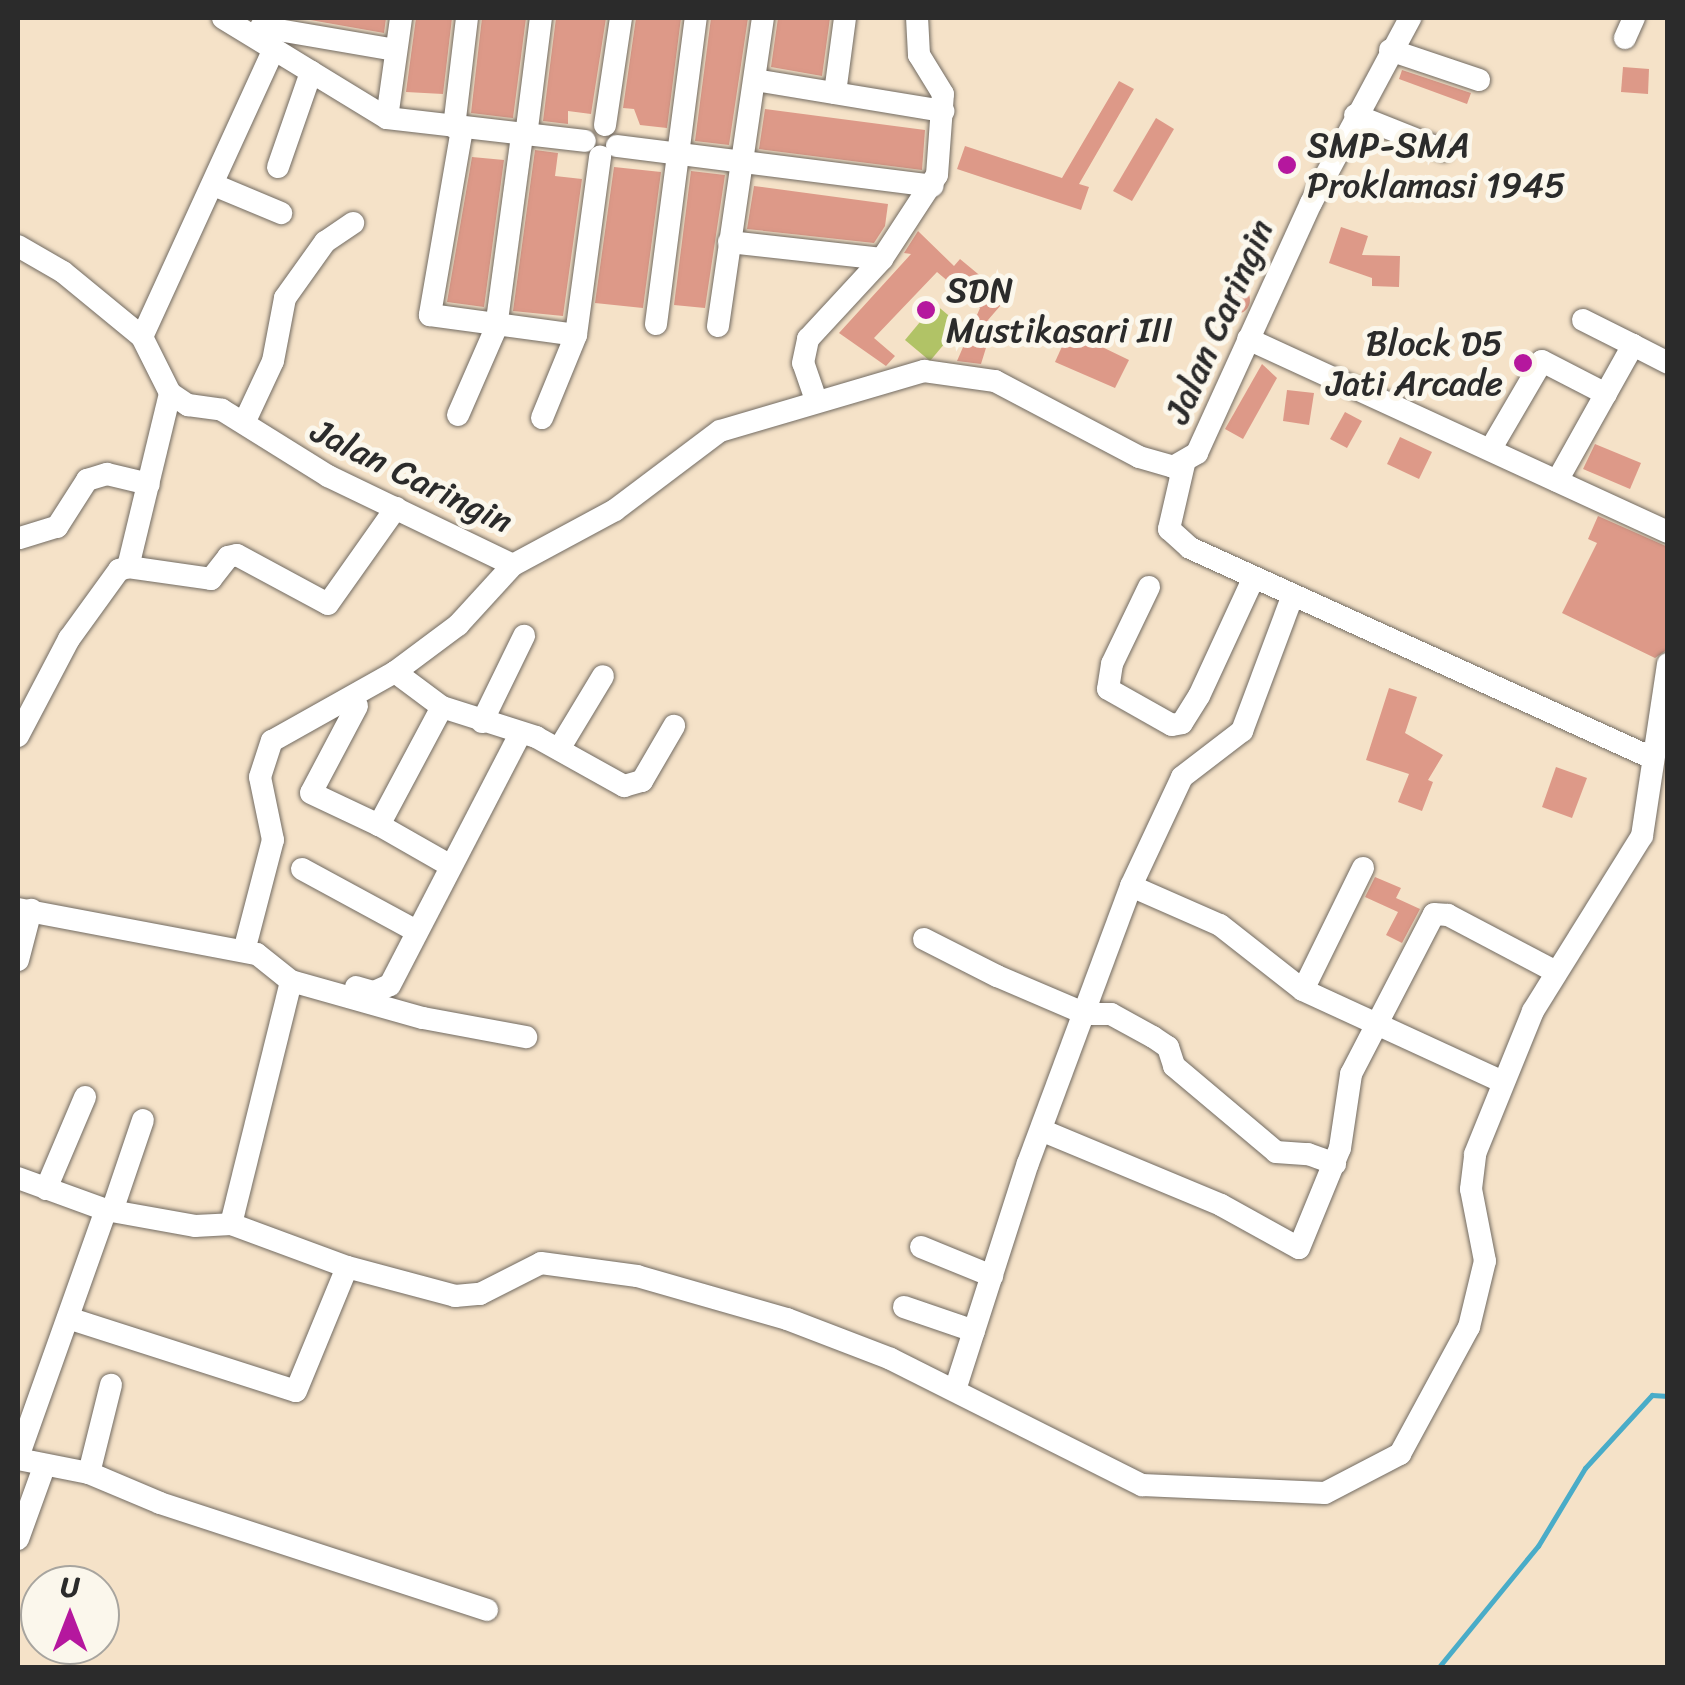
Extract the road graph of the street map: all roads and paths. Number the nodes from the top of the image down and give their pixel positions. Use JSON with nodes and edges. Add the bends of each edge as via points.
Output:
{"nodes":[{"id":1,"x":223,"y":18,"type":"edge"},
{"id":2,"x":401,"y":18,"type":"edge"},
{"id":3,"x":467,"y":18,"type":"edge"},
{"id":4,"x":541,"y":18,"type":"edge"},
{"id":5,"x":621,"y":18,"type":"edge"},
{"id":6,"x":696,"y":18,"type":"edge"},
{"id":7,"x":763,"y":18,"type":"edge"},
{"id":8,"x":846,"y":18,"type":"edge"},
{"id":9,"x":917,"y":18,"type":"edge"},
{"id":10,"x":1410,"y":18,"type":"edge"},
{"id":11,"x":264,"y":33,"type":"edge"},
{"id":12,"x":396,"y":50,"type":"junction"},
{"id":13,"x":1390,"y":50,"type":"junction"},
{"id":14,"x":312,"y":72,"type":"junction"},
{"id":15,"x":755,"y":80,"type":"junction"},
{"id":16,"x":1479,"y":80,"type":"dead end"},
{"id":17,"x":835,"y":93,"type":"junction"},
{"id":18,"x":942,"y":111,"type":"junction"},
{"id":19,"x":1355,"y":115,"type":"junction"},
{"id":20,"x":386,"y":118,"type":"junction"},
{"id":21,"x":458,"y":128,"type":"junction"},
{"id":22,"x":524,"y":136,"type":"junction"},
{"id":23,"x":601,"y":148,"type":"junction"},
{"id":24,"x":1443,"y":150,"type":"dead end"},
{"id":25,"x":676,"y":152,"type":"junction"},
{"id":26,"x":741,"y":160,"type":"junction"},
{"id":27,"x":278,"y":167,"type":"dead end"},
{"id":28,"x":214,"y":185,"type":"junction"},
{"id":29,"x":932,"y":186,"type":"junction"},
{"id":30,"x":280,"y":213,"type":"dead end"},
{"id":31,"x":354,"y":223,"type":"dead end"},
{"id":32,"x":729,"y":242,"type":"junction"},
{"id":33,"x":18,"y":246,"type":"edge"},
{"id":34,"x":882,"y":258,"type":"junction"},
{"id":35,"x":1584,"y":320,"type":"dead end"},
{"id":36,"x":656,"y":324,"type":"dead end"},
{"id":37,"x":718,"y":326,"type":"dead end"},
{"id":38,"x":496,"y":328,"type":"junction"},
{"id":39,"x":576,"y":335,"type":"junction"},
{"id":40,"x":142,"y":337,"type":"junction"},
{"id":41,"x":1248,"y":339,"type":"junction"},
{"id":42,"x":1633,"y":345,"type":"junction"},
{"id":43,"x":1668,"y":362,"type":"edge"},
{"id":44,"x":170,"y":393,"type":"junction"},
{"id":45,"x":1606,"y":394,"type":"junction"},
{"id":46,"x":816,"y":400,"type":"junction"},
{"id":47,"x":458,"y":415,"type":"dead end"},
{"id":48,"x":542,"y":418,"type":"dead end"},
{"id":49,"x":244,"y":423,"type":"junction"},
{"id":50,"x":1493,"y":446,"type":"dead end"},
{"id":51,"x":1184,"y":464,"type":"junction"},
{"id":52,"x":1557,"y":481,"type":"junction"},
{"id":53,"x":150,"y":484,"type":"junction"},
{"id":54,"x":396,"y":508,"type":"junction"},
{"id":55,"x":1668,"y":532,"type":"edge"},
{"id":56,"x":20,"y":538,"type":"edge"},
{"id":57,"x":512,"y":564,"type":"junction"},
{"id":58,"x":128,"y":568,"type":"junction"},
{"id":59,"x":1253,"y":579,"type":"junction"},
{"id":60,"x":1149,"y":588,"type":"dead end"},
{"id":61,"x":1292,"y":598,"type":"junction"},
{"id":62,"x":524,"y":636,"type":"dead end"},
{"id":63,"x":1668,"y":664,"type":"edge"},
{"id":64,"x":395,"y":672,"type":"junction"},
{"id":65,"x":603,"y":676,"type":"dead end"},
{"id":66,"x":356,"y":706,"type":"dead end"},
{"id":67,"x":442,"y":707,"type":"junction"},
{"id":68,"x":482,"y":722,"type":"junction"},
{"id":69,"x":674,"y":726,"type":"dead end"},
{"id":70,"x":18,"y":736,"type":"edge"},
{"id":71,"x":519,"y":736,"type":"junction"},
{"id":72,"x":559,"y":749,"type":"junction"},
{"id":73,"x":1652,"y":758,"type":"junction"},
{"id":74,"x":379,"y":825,"type":"junction"},
{"id":75,"x":451,"y":866,"type":"junction"},
{"id":76,"x":1362,"y":868,"type":"dead end"},
{"id":77,"x":302,"y":869,"type":"dead end"},
{"id":78,"x":1132,"y":886,"type":"junction"},
{"id":79,"x":24,"y":909,"type":"edge"},
{"id":80,"x":416,"y":931,"type":"junction"},
{"id":81,"x":924,"y":939,"type":"dead end"},
{"id":82,"x":244,"y":951,"type":"junction"},
{"id":83,"x":18,"y":960,"type":"edge"},
{"id":84,"x":291,"y":972,"type":"junction"},
{"id":85,"x":1556,"y":972,"type":"junction"},
{"id":86,"x":1303,"y":990,"type":"junction"},
{"id":87,"x":1086,"y":1014,"type":"junction"},
{"id":88,"x":1377,"y":1024,"type":"junction"},
{"id":89,"x":526,"y":1037,"type":"dead end"},
{"id":90,"x":1501,"y":1080,"type":"junction"},
{"id":91,"x":85,"y":1097,"type":"dead end"},
{"id":92,"x":143,"y":1120,"type":"dead end"},
{"id":93,"x":1041,"y":1130,"type":"junction"},
{"id":94,"x":1335,"y":1164,"type":"junction"},
{"id":95,"x":18,"y":1178,"type":"edge"},
{"id":96,"x":46,"y":1189,"type":"junction"},
{"id":97,"x":109,"y":1210,"type":"junction"},
{"id":98,"x":231,"y":1224,"type":"junction"},
{"id":99,"x":921,"y":1247,"type":"dead end"},
{"id":100,"x":347,"y":1266,"type":"junction"},
{"id":101,"x":992,"y":1276,"type":"junction"},
{"id":102,"x":904,"y":1307,"type":"dead end"},
{"id":103,"x":68,"y":1318,"type":"junction"},
{"id":104,"x":974,"y":1332,"type":"junction"},
{"id":105,"x":111,"y":1384,"type":"dead end"},
{"id":106,"x":955,"y":1390,"type":"junction"},
{"id":107,"x":18,"y":1458,"type":"edge"},
{"id":108,"x":44,"y":1467,"type":"junction"},
{"id":109,"x":88,"y":1473,"type":"junction"},
{"id":110,"x":18,"y":1539,"type":"edge"},
{"id":111,"x":487,"y":1610,"type":"dead end"}],
"edges":[{"from":1,"to":11,"type":"street"},
{"from":2,"to":12,"type":"street"},
{"from":3,"to":21,"type":"street"},
{"from":4,"to":22,"type":"street"},
{"from":5,"to":23,"type":"street","via":[[604,125],[591,128]]},
{"from":6,"to":25,"type":"street"},
{"from":7,"to":15,"type":"street"},
{"from":8,"to":17,"type":"street"},
{"from":9,"to":18,"type":"street","via":[[916,44],[943,94]]},
{"from":10,"to":13,"type":"street","name":"Jalan Caringin"},
{"from":11,"to":12,"type":"street"},
{"from":11,"to":14,"type":"street"},
{"from":11,"to":28,"type":"street"},
{"from":12,"to":20,"type":"street"},
{"from":13,"to":16,"type":"street"},
{"from":13,"to":19,"type":"street","name":"Jalan Caringin"},
{"from":14,"to":20,"type":"street"},
{"from":14,"to":27,"type":"street"},
{"from":15,"to":17,"type":"street"},
{"from":15,"to":26,"type":"street"},
{"from":17,"to":18,"type":"street"},
{"from":18,"to":29,"type":"street"},
{"from":19,"to":24,"type":"street"},
{"from":19,"to":41,"type":"street","name":"Jalan Caringin"},
{"from":20,"to":21,"type":"street"},
{"from":21,"to":22,"type":"street"},
{"from":21,"to":38,"type":"street","via":[[430,316]]},
{"from":22,"to":23,"type":"street"},
{"from":22,"to":38,"type":"street"},
{"from":23,"to":25,"type":"street"},
{"from":23,"to":39,"type":"street"},
{"from":25,"to":26,"type":"street"},
{"from":25,"to":36,"type":"street"},
{"from":26,"to":29,"type":"street"},
{"from":26,"to":32,"type":"street"},
{"from":28,"to":30,"type":"street"},
{"from":28,"to":40,"type":"street"},
{"from":29,"to":34,"type":"street"},
{"from":31,"to":49,"type":"street","via":[[325,242],[286,298],[273,361]]},
{"from":32,"to":34,"type":"street"},
{"from":32,"to":37,"type":"street"},
{"from":33,"to":40,"type":"street","via":[[63,272]]},
{"from":34,"to":46,"type":"street","via":[[804,348]]},
{"from":35,"to":42,"type":"street"},
{"from":38,"to":39,"type":"street"},
{"from":38,"to":47,"type":"street"},
{"from":39,"to":48,"type":"street"},
{"from":40,"to":44,"type":"street"},
{"from":41,"to":51,"type":"street","name":"Jalan Caringin","via":[[1198,453]]},
{"from":41,"to":52,"type":"street"},
{"from":42,"to":43,"type":"street"},
{"from":42,"to":45,"type":"street"},
{"from":44,"to":49,"type":"street","name":"Jalan Caringin","via":[[197,410],[222,410]]},
{"from":44,"to":53,"type":"street"},
{"from":45,"to":50,"type":"street","via":[[1542,361]]},
{"from":45,"to":52,"type":"street"},
{"from":46,"to":51,"type":"street","name":"Jalan Caringin","via":[[894,376],[966,373],[1139,457],[1166,468]]},
{"from":46,"to":57,"type":"street","name":"Jalan Caringin","via":[[720,431],[616,510]]},
{"from":49,"to":54,"type":"street","name":"Jalan Caringin","via":[[278,449]]},
{"from":51,"to":59,"type":"street","via":[[1169,529],[1190,548]]},
{"from":52,"to":55,"type":"street"},
{"from":53,"to":56,"type":"street","via":[[107,474],[87,480],[60,536]]},
{"from":53,"to":58,"type":"street"},
{"from":54,"to":57,"type":"street","name":"Jalan Caringin"},
{"from":54,"to":58,"type":"street","via":[[328,604],[237,556],[228,556],[211,579]]},
{"from":57,"to":64,"type":"street","via":[[478,608]]},
{"from":58,"to":70,"type":"street","via":[[118,570],[69,639]]},
{"from":59,"to":60,"type":"street","via":[[1199,696],[1182,723],[1172,725],[1108,689],[1112,664]]},
{"from":59,"to":61,"type":"street"},
{"from":61,"to":73,"type":"street"},
{"from":61,"to":78,"type":"street","via":[[1242,731],[1182,776]]},
{"from":62,"to":68,"type":"street"},
{"from":63,"to":73,"type":"street"},
{"from":64,"to":67,"type":"street"},
{"from":64,"to":82,"type":"street","via":[[286,728],[269,746],[261,786],[273,840]]},
{"from":65,"to":72,"type":"street"},
{"from":66,"to":74,"type":"street","via":[[312,797]]},
{"from":67,"to":68,"type":"street"},
{"from":67,"to":74,"type":"street"},
{"from":68,"to":71,"type":"street"},
{"from":69,"to":72,"type":"street","via":[[642,782],[632,787]]},
{"from":71,"to":72,"type":"street"},
{"from":71,"to":75,"type":"street"},
{"from":73,"to":85,"type":"street","via":[[1642,836]]},
{"from":74,"to":75,"type":"street"},
{"from":75,"to":80,"type":"street"},
{"from":76,"to":86,"type":"street"},
{"from":77,"to":80,"type":"street"},
{"from":78,"to":86,"type":"street","via":[[1220,926]]},
{"from":78,"to":87,"type":"street"},
{"from":79,"to":82,"type":"street"},
{"from":79,"to":83,"type":"street"},
{"from":80,"to":84,"type":"street","via":[[390,985],[374,992]]},
{"from":81,"to":87,"type":"street"},
{"from":82,"to":84,"type":"street"},
{"from":84,"to":89,"type":"street","via":[[423,1018]]},
{"from":84,"to":98,"type":"street"},
{"from":85,"to":88,"type":"street","via":[[1448,915],[1434,914]]},
{"from":85,"to":90,"type":"street"},
{"from":86,"to":88,"type":"street"},
{"from":87,"to":93,"type":"street"},
{"from":87,"to":94,"type":"street","via":[[1111,1014],[1166,1044],[1174,1066],[1280,1155],[1308,1154]]},
{"from":88,"to":90,"type":"street"},
{"from":88,"to":94,"type":"street","via":[[1351,1074]]},
{"from":90,"to":106,"type":"street","via":[[1471,1169],[1486,1261],[1478,1304],[1424,1416],[1385,1466],[1326,1493],[1297,1496],[1142,1485]]},
{"from":91,"to":96,"type":"street"},
{"from":92,"to":97,"type":"street"},
{"from":93,"to":94,"type":"street","via":[[1221,1206],[1291,1247],[1303,1245]]},
{"from":93,"to":101,"type":"street"},
{"from":95,"to":96,"type":"street"},
{"from":96,"to":97,"type":"street"},
{"from":97,"to":98,"type":"street","via":[[195,1226]]},
{"from":97,"to":103,"type":"street"},
{"from":98,"to":100,"type":"street"},
{"from":99,"to":101,"type":"street"},
{"from":100,"to":103,"type":"street","via":[[296,1392]]},
{"from":100,"to":106,"type":"street","via":[[465,1296],[541,1263],[637,1276],[845,1340]]},
{"from":101,"to":104,"type":"street"},
{"from":102,"to":104,"type":"street"},
{"from":103,"to":107,"type":"street"},
{"from":104,"to":106,"type":"street"},
{"from":105,"to":109,"type":"street"},
{"from":107,"to":108,"type":"street"},
{"from":108,"to":109,"type":"street"},
{"from":108,"to":110,"type":"street"},
{"from":109,"to":111,"type":"street"}]}
